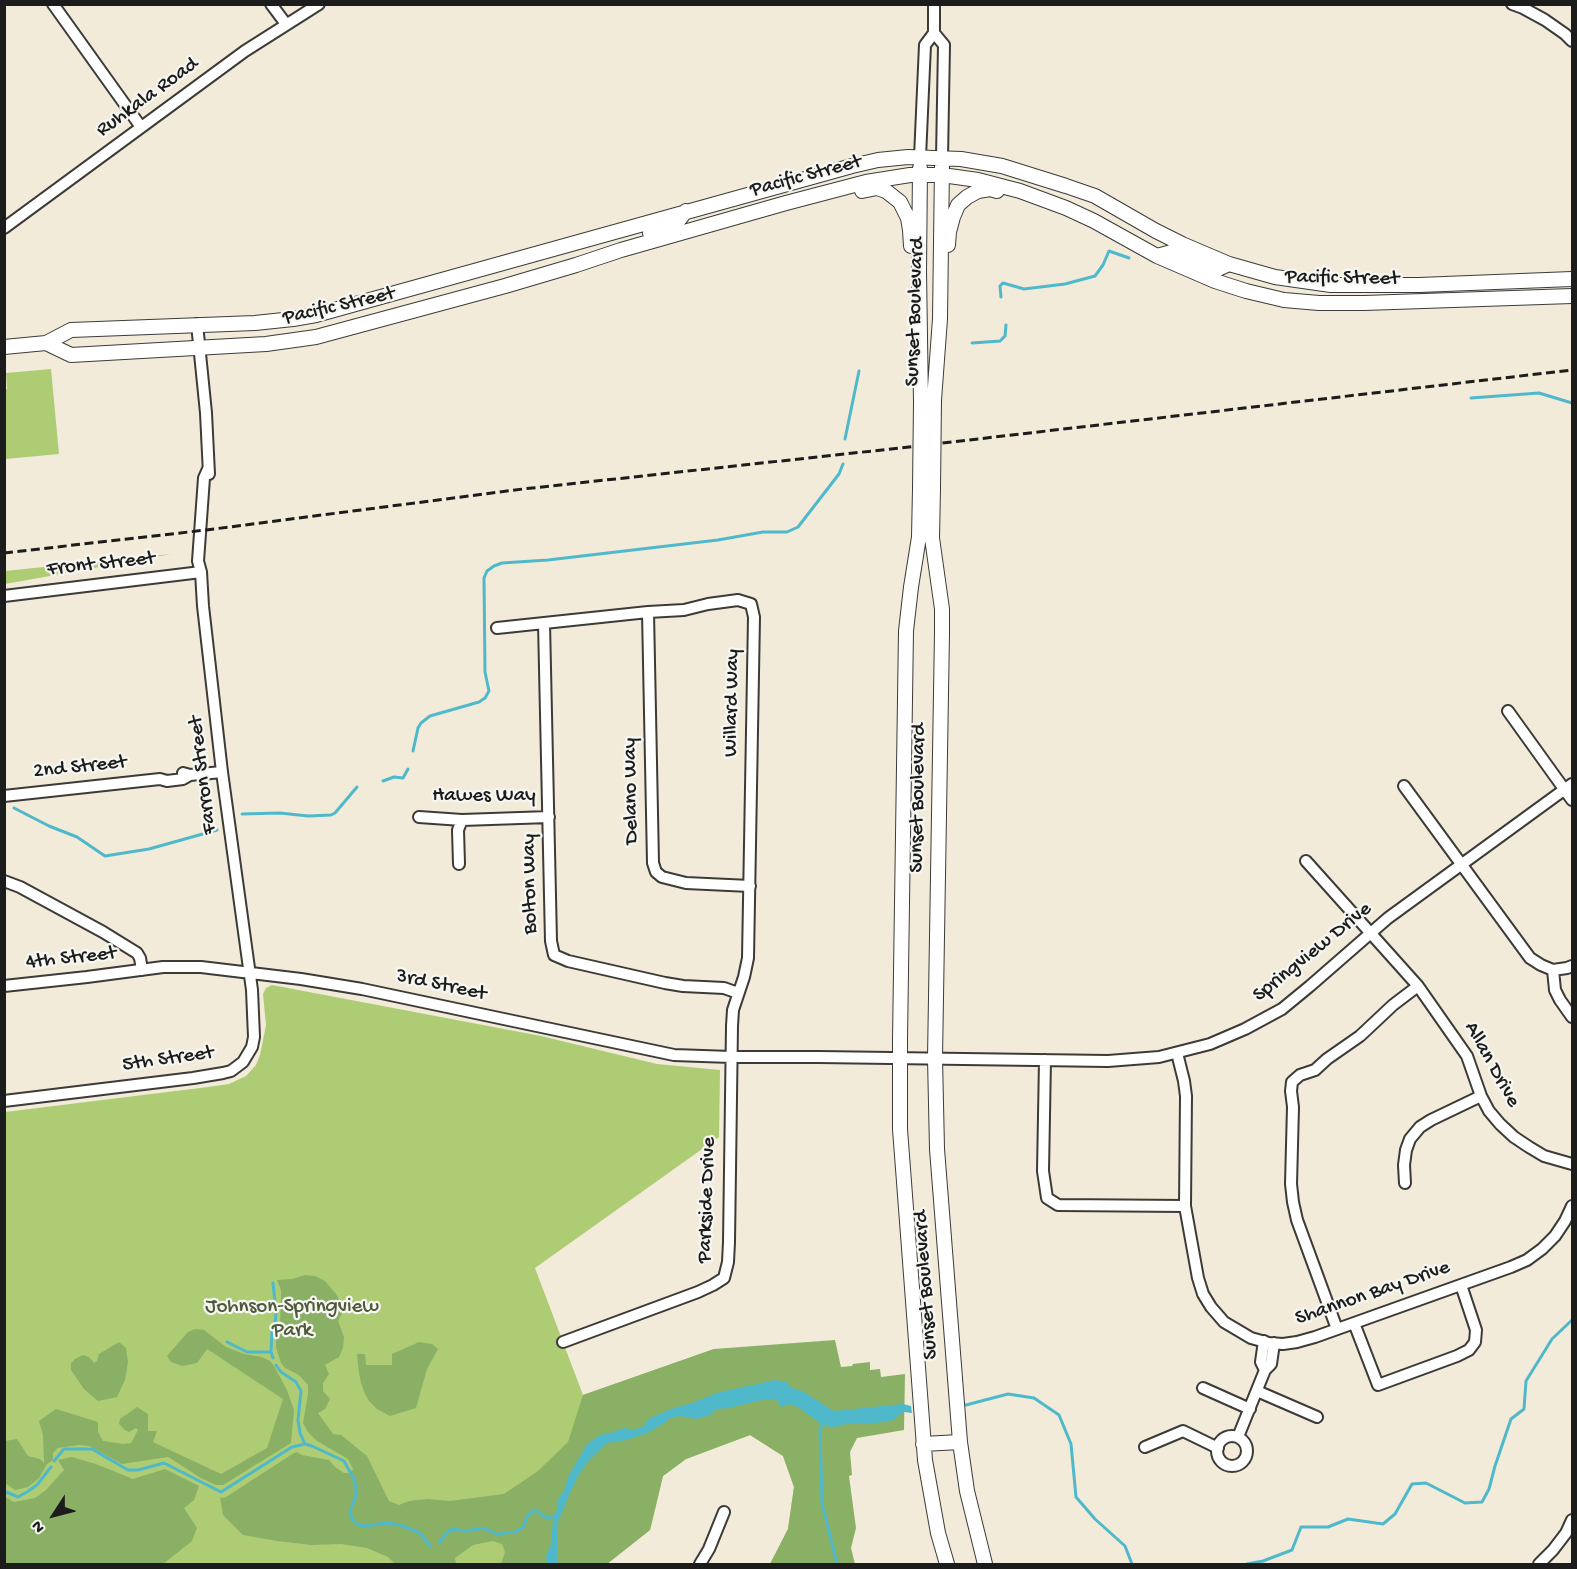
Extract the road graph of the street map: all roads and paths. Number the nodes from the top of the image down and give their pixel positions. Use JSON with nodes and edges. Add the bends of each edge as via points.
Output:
{"nodes":[{"id":1,"x":53,"y":4,"type":"edge"},
{"id":2,"x":271,"y":4,"type":"edge"},
{"id":3,"x":318,"y":4,"type":"edge"},
{"id":4,"x":934,"y":4,"type":"edge"},
{"id":5,"x":1512,"y":4,"type":"edge"},
{"id":6,"x":286,"y":24,"type":"junction"},
{"id":7,"x":934,"y":33,"type":"junction"},
{"id":8,"x":1572,"y":41,"type":"edge"},
{"id":9,"x":141,"y":127,"type":"junction"},
{"id":10,"x":920,"y":157,"type":"junction"},
{"id":11,"x":942,"y":158,"type":"junction"},
{"id":12,"x":920,"y":175,"type":"junction"},
{"id":13,"x":942,"y":175,"type":"junction"},
{"id":14,"x":1020,"y":191,"type":"junction"},
{"id":15,"x":804,"y":198,"type":"junction"},
{"id":16,"x":686,"y":211,"type":"junction"},
{"id":17,"x":4,"y":228,"type":"edge"},
{"id":18,"x":621,"y":250,"type":"junction"},
{"id":19,"x":1157,"y":256,"type":"junction"},
{"id":20,"x":1229,"y":264,"type":"junction"},
{"id":21,"x":919,"y":271,"type":"junction"},
{"id":22,"x":939,"y":273,"type":"junction"},
{"id":23,"x":1572,"y":279,"type":"edge"},
{"id":24,"x":1304,"y":282,"type":"junction"},
{"id":25,"x":1419,"y":285,"type":"junction"},
{"id":26,"x":1572,"y":296,"type":"edge"},
{"id":27,"x":1301,"y":301,"type":"junction"},
{"id":28,"x":1420,"y":301,"type":"junction"},
{"id":29,"x":197,"y":324,"type":"junction"},
{"id":30,"x":46,"y":343,"type":"junction"},
{"id":31,"x":4,"y":347,"type":"edge"},
{"id":32,"x":200,"y":348,"type":"junction"},
{"id":33,"x":928,"y":401,"type":"junction"},
{"id":34,"x":926,"y":489,"type":"junction"},
{"id":35,"x":201,"y":572,"type":"junction"},
{"id":36,"x":4,"y":596,"type":"edge"},
{"id":37,"x":648,"y":612,"type":"junction"},
{"id":38,"x":544,"y":623,"type":"junction"},
{"id":39,"x":497,"y":628,"type":"dead end"},
{"id":40,"x":1508,"y":711,"type":"dead end"},
{"id":41,"x":222,"y":772,"type":"junction"},
{"id":42,"x":1404,"y":786,"type":"dead end"},
{"id":43,"x":1568,"y":787,"type":"edge"},
{"id":44,"x":4,"y":796,"type":"edge"},
{"id":45,"x":1572,"y":800,"type":"edge"},
{"id":46,"x":418,"y":816,"type":"dead end"},
{"id":47,"x":549,"y":817,"type":"junction"},
{"id":48,"x":462,"y":820,"type":"junction"},
{"id":49,"x":1306,"y":861,"type":"dead end"},
{"id":50,"x":459,"y":864,"type":"dead end"},
{"id":51,"x":1461,"y":864,"type":"junction"},
{"id":52,"x":4,"y":881,"type":"edge"},
{"id":53,"x":750,"y":886,"type":"junction"},
{"id":54,"x":1371,"y":933,"type":"junction"},
{"id":55,"x":1572,"y":966,"type":"edge"},
{"id":56,"x":142,"y":970,"type":"junction"},
{"id":57,"x":1553,"y":970,"type":"junction"},
{"id":58,"x":249,"y":973,"type":"junction"},
{"id":59,"x":4,"y":986,"type":"edge"},
{"id":60,"x":1418,"y":986,"type":"junction"},
{"id":61,"x":738,"y":993,"type":"junction"},
{"id":62,"x":1572,"y":1017,"type":"edge"},
{"id":63,"x":1177,"y":1053,"type":"junction"},
{"id":64,"x":731,"y":1057,"type":"junction"},
{"id":65,"x":900,"y":1058,"type":"junction"},
{"id":66,"x":935,"y":1058,"type":"junction"},
{"id":67,"x":1045,"y":1060,"type":"junction"},
{"id":68,"x":1481,"y":1096,"type":"junction"},
{"id":69,"x":4,"y":1101,"type":"edge"},
{"id":70,"x":1572,"y":1164,"type":"edge"},
{"id":71,"x":1405,"y":1183,"type":"dead end"},
{"id":72,"x":1185,"y":1206,"type":"junction"},
{"id":73,"x":1572,"y":1206,"type":"edge"},
{"id":74,"x":1461,"y":1285,"type":"junction"},
{"id":75,"x":1354,"y":1323,"type":"junction"},
{"id":76,"x":1337,"y":1329,"type":"junction"},
{"id":77,"x":563,"y":1342,"type":"dead end"},
{"id":78,"x":1269,"y":1342,"type":"junction"},
{"id":79,"x":1203,"y":1388,"type":"dead end"},
{"id":80,"x":1257,"y":1391,"type":"junction"},
{"id":81,"x":1250,"y":1409,"type":"junction"},
{"id":82,"x":1317,"y":1417,"type":"dead end"},
{"id":83,"x":1238,"y":1437,"type":"junction"},
{"id":84,"x":960,"y":1442,"type":"junction"},
{"id":85,"x":923,"y":1444,"type":"junction"},
{"id":86,"x":1145,"y":1447,"type":"dead end"},
{"id":87,"x":1218,"y":1448,"type":"junction"},
{"id":88,"x":724,"y":1512,"type":"dead end"},
{"id":89,"x":1572,"y":1520,"type":"edge"},
{"id":90,"x":700,"y":1564,"type":"edge"},
{"id":91,"x":947,"y":1564,"type":"edge"},
{"id":92,"x":985,"y":1564,"type":"edge"},
{"id":93,"x":1539,"y":1564,"type":"edge"}],
"edges":[{"from":1,"to":9,"type":"street"},
{"from":2,"to":6,"type":"street"},
{"from":3,"to":6,"type":"street","name":"Ruhkala Road"},
{"from":4,"to":7,"type":"street","name":"Sunset Boulevard"},
{"from":5,"to":8,"type":"street","via":[[1545,20]]},
{"from":6,"to":9,"type":"street","name":"Ruhkala Road"},
{"from":7,"to":10,"type":"street","name":"Sunset Boulevard","via":[[925,45]]},
{"from":7,"to":11,"type":"street","name":"Sunset Boulevard","via":[[944,45]]},
{"from":9,"to":17,"type":"street","name":"Ruhkala Road"},
{"from":10,"to":11,"type":"main road","name":"Pacific Street"},
{"from":10,"to":12,"type":"main road","name":"Sunset Boulevard"},
{"from":10,"to":16,"type":"main road","name":"Pacific Street","via":[[878,160]]},
{"from":11,"to":13,"type":"main road","name":"Sunset Boulevard"},
{"from":11,"to":20,"type":"main road","name":"Pacific Street","via":[[1002,166],[1095,196],[1156,231]]},
{"from":12,"to":13,"type":"main road","name":"Pacific Street"},
{"from":12,"to":15,"type":"main road","name":"Pacific Street","via":[[885,178]]},
{"from":12,"to":21,"type":"main road","name":"Sunset Boulevard"},
{"from":13,"to":14,"type":"main road","name":"Pacific Street"},
{"from":13,"to":22,"type":"main road","name":"Sunset Boulevard"},
{"from":14,"to":19,"type":"main road","name":"Pacific Street","via":[[1094,221]]},
{"from":14,"to":22,"type":"main road","via":[[978,190],[958,205],[949,232],[948,252]]},
{"from":15,"to":18,"type":"main road","name":"Pacific Street"},
{"from":15,"to":21,"type":"main road","via":[[820,201],[877,188],[891,194],[904,207],[911,254]]},
{"from":16,"to":18,"type":"main road","via":[[675,225],[632,238]]},
{"from":16,"to":29,"type":"main road","name":"Pacific Street","via":[[316,315],[255,323]]},
{"from":18,"to":32,"type":"main road","name":"Pacific Street","via":[[318,337],[266,345]]},
{"from":19,"to":20,"type":"main road","via":[[1175,250],[1215,270]]},
{"from":19,"to":27,"type":"main road","name":"Pacific Street","via":[[1230,286]]},
{"from":20,"to":24,"type":"main road","name":"Pacific Street"},
{"from":21,"to":33,"type":"main road","name":"Sunset Boulevard"},
{"from":22,"to":33,"type":"main road","name":"Sunset Boulevard","via":[[940,319]]},
{"from":23,"to":25,"type":"main road","name":"Pacific Street"},
{"from":24,"to":25,"type":"main road","name":"Pacific Street"},
{"from":24,"to":27,"type":"main road"},
{"from":25,"to":28,"type":"main road"},
{"from":26,"to":28,"type":"main road","name":"Pacific Street"},
{"from":27,"to":28,"type":"main road","name":"Pacific Street"},
{"from":29,"to":30,"type":"main road","name":"Pacific Street","via":[[71,330]]},
{"from":29,"to":32,"type":"street","name":"Farron Street"},
{"from":30,"to":31,"type":"main road","name":"Pacific Street"},
{"from":30,"to":32,"type":"main road","name":"Pacific Street","via":[[71,355]]},
{"from":32,"to":35,"type":"street","name":"Farron Street","via":[[210,478]]},
{"from":33,"to":34,"type":"main road","name":"Sunset Boulevard","bridge":true},
{"from":34,"to":65,"type":"main road","name":"Sunset Boulevard","via":[[906,631]]},
{"from":34,"to":66,"type":"main road","name":"Sunset Boulevard","via":[[942,632]]},
{"from":35,"to":36,"type":"street","name":"Front Street"},
{"from":35,"to":41,"type":"street","name":"Farron Street"},
{"from":37,"to":38,"type":"street","name":"Willard Way"},
{"from":37,"to":53,"type":"street","name":"Delano Way","via":[[656,872],[686,884]]},
{"from":37,"to":53,"type":"street","name":"Willard Way","via":[[738,600],[751,604],[754,617]]},
{"from":38,"to":39,"type":"street","name":"Willard Way"},
{"from":38,"to":47,"type":"street","name":"Bolton Way"},
{"from":40,"to":43,"type":"street"},
{"from":41,"to":44,"type":"street","name":"2nd Street","via":[[182,773],[160,779]]},
{"from":41,"to":58,"type":"street","name":"Farron Street"},
{"from":42,"to":51,"type":"street"},
{"from":43,"to":45,"type":"street"},
{"from":43,"to":51,"type":"street","name":"Springview Drive"},
{"from":46,"to":48,"type":"street","name":"Hawes Way"},
{"from":47,"to":48,"type":"street","name":"Hawes Way"},
{"from":47,"to":61,"type":"street","name":"Bolton Way","via":[[554,955],[665,983],[724,988]]},
{"from":48,"to":50,"type":"street","via":[[458,830]]},
{"from":49,"to":54,"type":"street","name":"Allan Drive"},
{"from":51,"to":54,"type":"street","name":"Springview Drive"},
{"from":51,"to":57,"type":"street","via":[[1530,958]]},
{"from":52,"to":56,"type":"street","via":[[137,953]]},
{"from":53,"to":61,"type":"street","name":"Willard Way","via":[[748,958]]},
{"from":54,"to":60,"type":"street","name":"Allan Drive"},
{"from":54,"to":63,"type":"street","name":"Springview Drive","via":[[1282,1009],[1227,1038]]},
{"from":55,"to":57,"type":"street"},
{"from":56,"to":58,"type":"street","name":"3rd Street","via":[[186,966]]},
{"from":56,"to":59,"type":"street","name":"4th Street"},
{"from":57,"to":62,"type":"street","via":[[1555,990]]},
{"from":58,"to":64,"type":"street","name":"3rd Street","via":[[362,989],[662,1053]]},
{"from":58,"to":69,"type":"street","name":"5th Street","via":[[254,1037],[243,1062],[231,1071]]},
{"from":60,"to":68,"type":"street","name":"Allan Drive","via":[[1467,1056]]},
{"from":60,"to":76,"type":"street","via":[[1360,1036],[1292,1082],[1293,1202]]},
{"from":61,"to":64,"type":"street","name":"Willard Way","via":[[733,1010]]},
{"from":63,"to":67,"type":"street","name":"Springview Drive","via":[[1135,1060]]},
{"from":63,"to":72,"type":"street","name":"Shannon Bay Drive","via":[[1186,1096]]},
{"from":64,"to":65,"type":"street","name":"3rd Street"},
{"from":64,"to":77,"type":"street","name":"Parkside Drive","via":[[729,1242],[724,1278],[698,1292]]},
{"from":65,"to":66,"type":"street","name":"Springview Drive"},
{"from":65,"to":85,"type":"main road","name":"Sunset Boulevard","via":[[900,1129]]},
{"from":66,"to":67,"type":"street","name":"Springview Drive"},
{"from":66,"to":84,"type":"main road","name":"Sunset Boulevard","via":[[937,1149]]},
{"from":67,"to":72,"type":"street","via":[[1043,1171],[1047,1198],[1058,1205]]},
{"from":68,"to":70,"type":"street","name":"Allan Drive","via":[[1489,1111],[1514,1137],[1544,1156]]},
{"from":68,"to":71,"type":"street","via":[[1431,1120],[1410,1138]]},
{"from":72,"to":78,"type":"street","name":"Shannon Bay Drive","via":[[1194,1264],[1211,1307],[1237,1331]]},
{"from":73,"to":74,"type":"street","name":"Shannon Bay Drive","via":[[1555,1236],[1527,1260]]},
{"from":74,"to":75,"type":"street","name":"Shannon Bay Drive"},
{"from":74,"to":75,"type":"street","via":[[1476,1330],[1475,1342],[1457,1356],[1378,1385]]},
{"from":75,"to":76,"type":"street","name":"Shannon Bay Drive"},
{"from":76,"to":78,"type":"street","name":"Shannon Bay Drive","via":[[1297,1342]]},
{"from":78,"to":80,"type":"street","via":[[1261,1362],[1265,1370]]},
{"from":79,"to":81,"type":"street"},
{"from":80,"to":81,"type":"street"},
{"from":80,"to":82,"type":"street"},
{"from":81,"to":83,"type":"street"},
{"from":83,"to":87,"type":"street","via":[[1227,1437]]},
{"from":83,"to":87,"type":"street","via":[[1247,1451],[1238,1465],[1221,1461]]},
{"from":84,"to":85,"type":"main road"},
{"from":84,"to":92,"type":"main road","name":"Sunset Boulevard"},
{"from":85,"to":91,"type":"main road","name":"Sunset Boulevard"},
{"from":86,"to":87,"type":"street","via":[[1183,1431]]},
{"from":88,"to":90,"type":"street"},
{"from":89,"to":93,"type":"street"}]}
